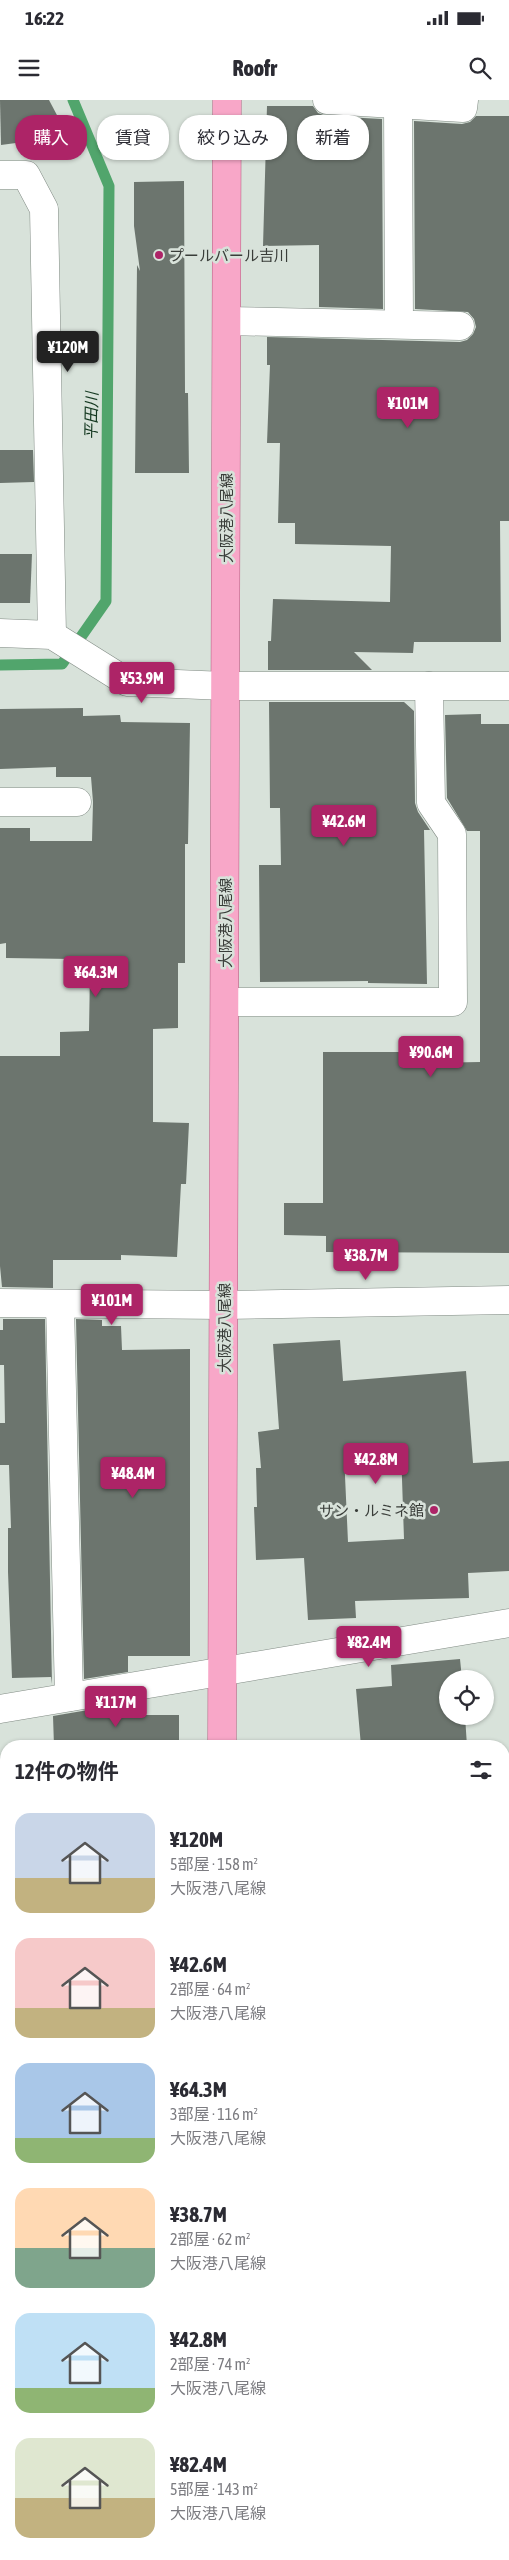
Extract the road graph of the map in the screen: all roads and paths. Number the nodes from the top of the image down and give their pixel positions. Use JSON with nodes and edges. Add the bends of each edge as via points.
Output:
{"nodes":[{"id":1,"x":228,"y":100,"type":"edge"},
{"id":2,"x":327,"y":100,"type":"edge"},
{"id":3,"x":464,"y":100,"type":"edge"},
{"id":4,"x":398,"y":104,"type":"junction"},
{"id":5,"x":0,"y":175,"type":"edge"},
{"id":6,"x":226,"y":321,"type":"junction"},
{"id":7,"x":399,"y":324,"type":"junction"},
{"id":8,"x":460,"y":326,"type":"dead end"},
{"id":9,"x":0,"y":633,"type":"edge"},
{"id":10,"x":66,"y":643,"type":"junction"},
{"id":11,"x":226,"y":686,"type":"junction"},
{"id":12,"x":429,"y":686,"type":"junction"},
{"id":13,"x":509,"y":686,"type":"edge"},
{"id":14,"x":0,"y":802,"type":"edge"},
{"id":15,"x":77,"y":802,"type":"dead end"},
{"id":16,"x":225,"y":1002,"type":"junction"},
{"id":17,"x":509,"y":1300,"type":"edge"},
{"id":18,"x":0,"y":1303,"type":"edge"},
{"id":19,"x":60,"y":1304,"type":"junction"},
{"id":20,"x":224,"y":1306,"type":"junction"},
{"id":21,"x":509,"y":1623,"type":"edge"},
{"id":22,"x":222,"y":1671,"type":"junction"},
{"id":23,"x":70,"y":1697,"type":"junction"},
{"id":24,"x":0,"y":1708,"type":"edge"},
{"id":25,"x":222,"y":1740,"type":"edge"}],
"edges":[{"from":1,"to":6,"type":"main road","name":"大阪港八尾線"},
{"from":2,"to":4,"type":"street"},
{"from":3,"to":4,"type":"street","via":[[464,108]]},
{"from":4,"to":7,"type":"street"},
{"from":5,"to":10,"type":"street","via":[[26,175],[44,209]]},
{"from":6,"to":7,"type":"street"},
{"from":6,"to":11,"type":"main road","name":"大阪港八尾線"},
{"from":7,"to":8,"type":"street"},
{"from":9,"to":10,"type":"street"},
{"from":10,"to":11,"type":"street","via":[[127,682]]},
{"from":11,"to":12,"type":"street"},
{"from":11,"to":16,"type":"main road","name":"大阪港八尾線"},
{"from":12,"to":13,"type":"street"},
{"from":12,"to":16,"type":"street","via":[[431,803],[452,834],[453,1002]]},
{"from":14,"to":15,"type":"street"},
{"from":16,"to":20,"type":"main road","name":"大阪港八尾線"},
{"from":17,"to":20,"type":"street"},
{"from":18,"to":19,"type":"street"},
{"from":19,"to":20,"type":"street"},
{"from":19,"to":23,"type":"street"},
{"from":20,"to":22,"type":"main road","name":"大阪港八尾線"},
{"from":21,"to":22,"type":"street"},
{"from":22,"to":23,"type":"street"},
{"from":22,"to":25,"type":"main road","name":"大阪港八尾線"},
{"from":23,"to":24,"type":"street"}]}
